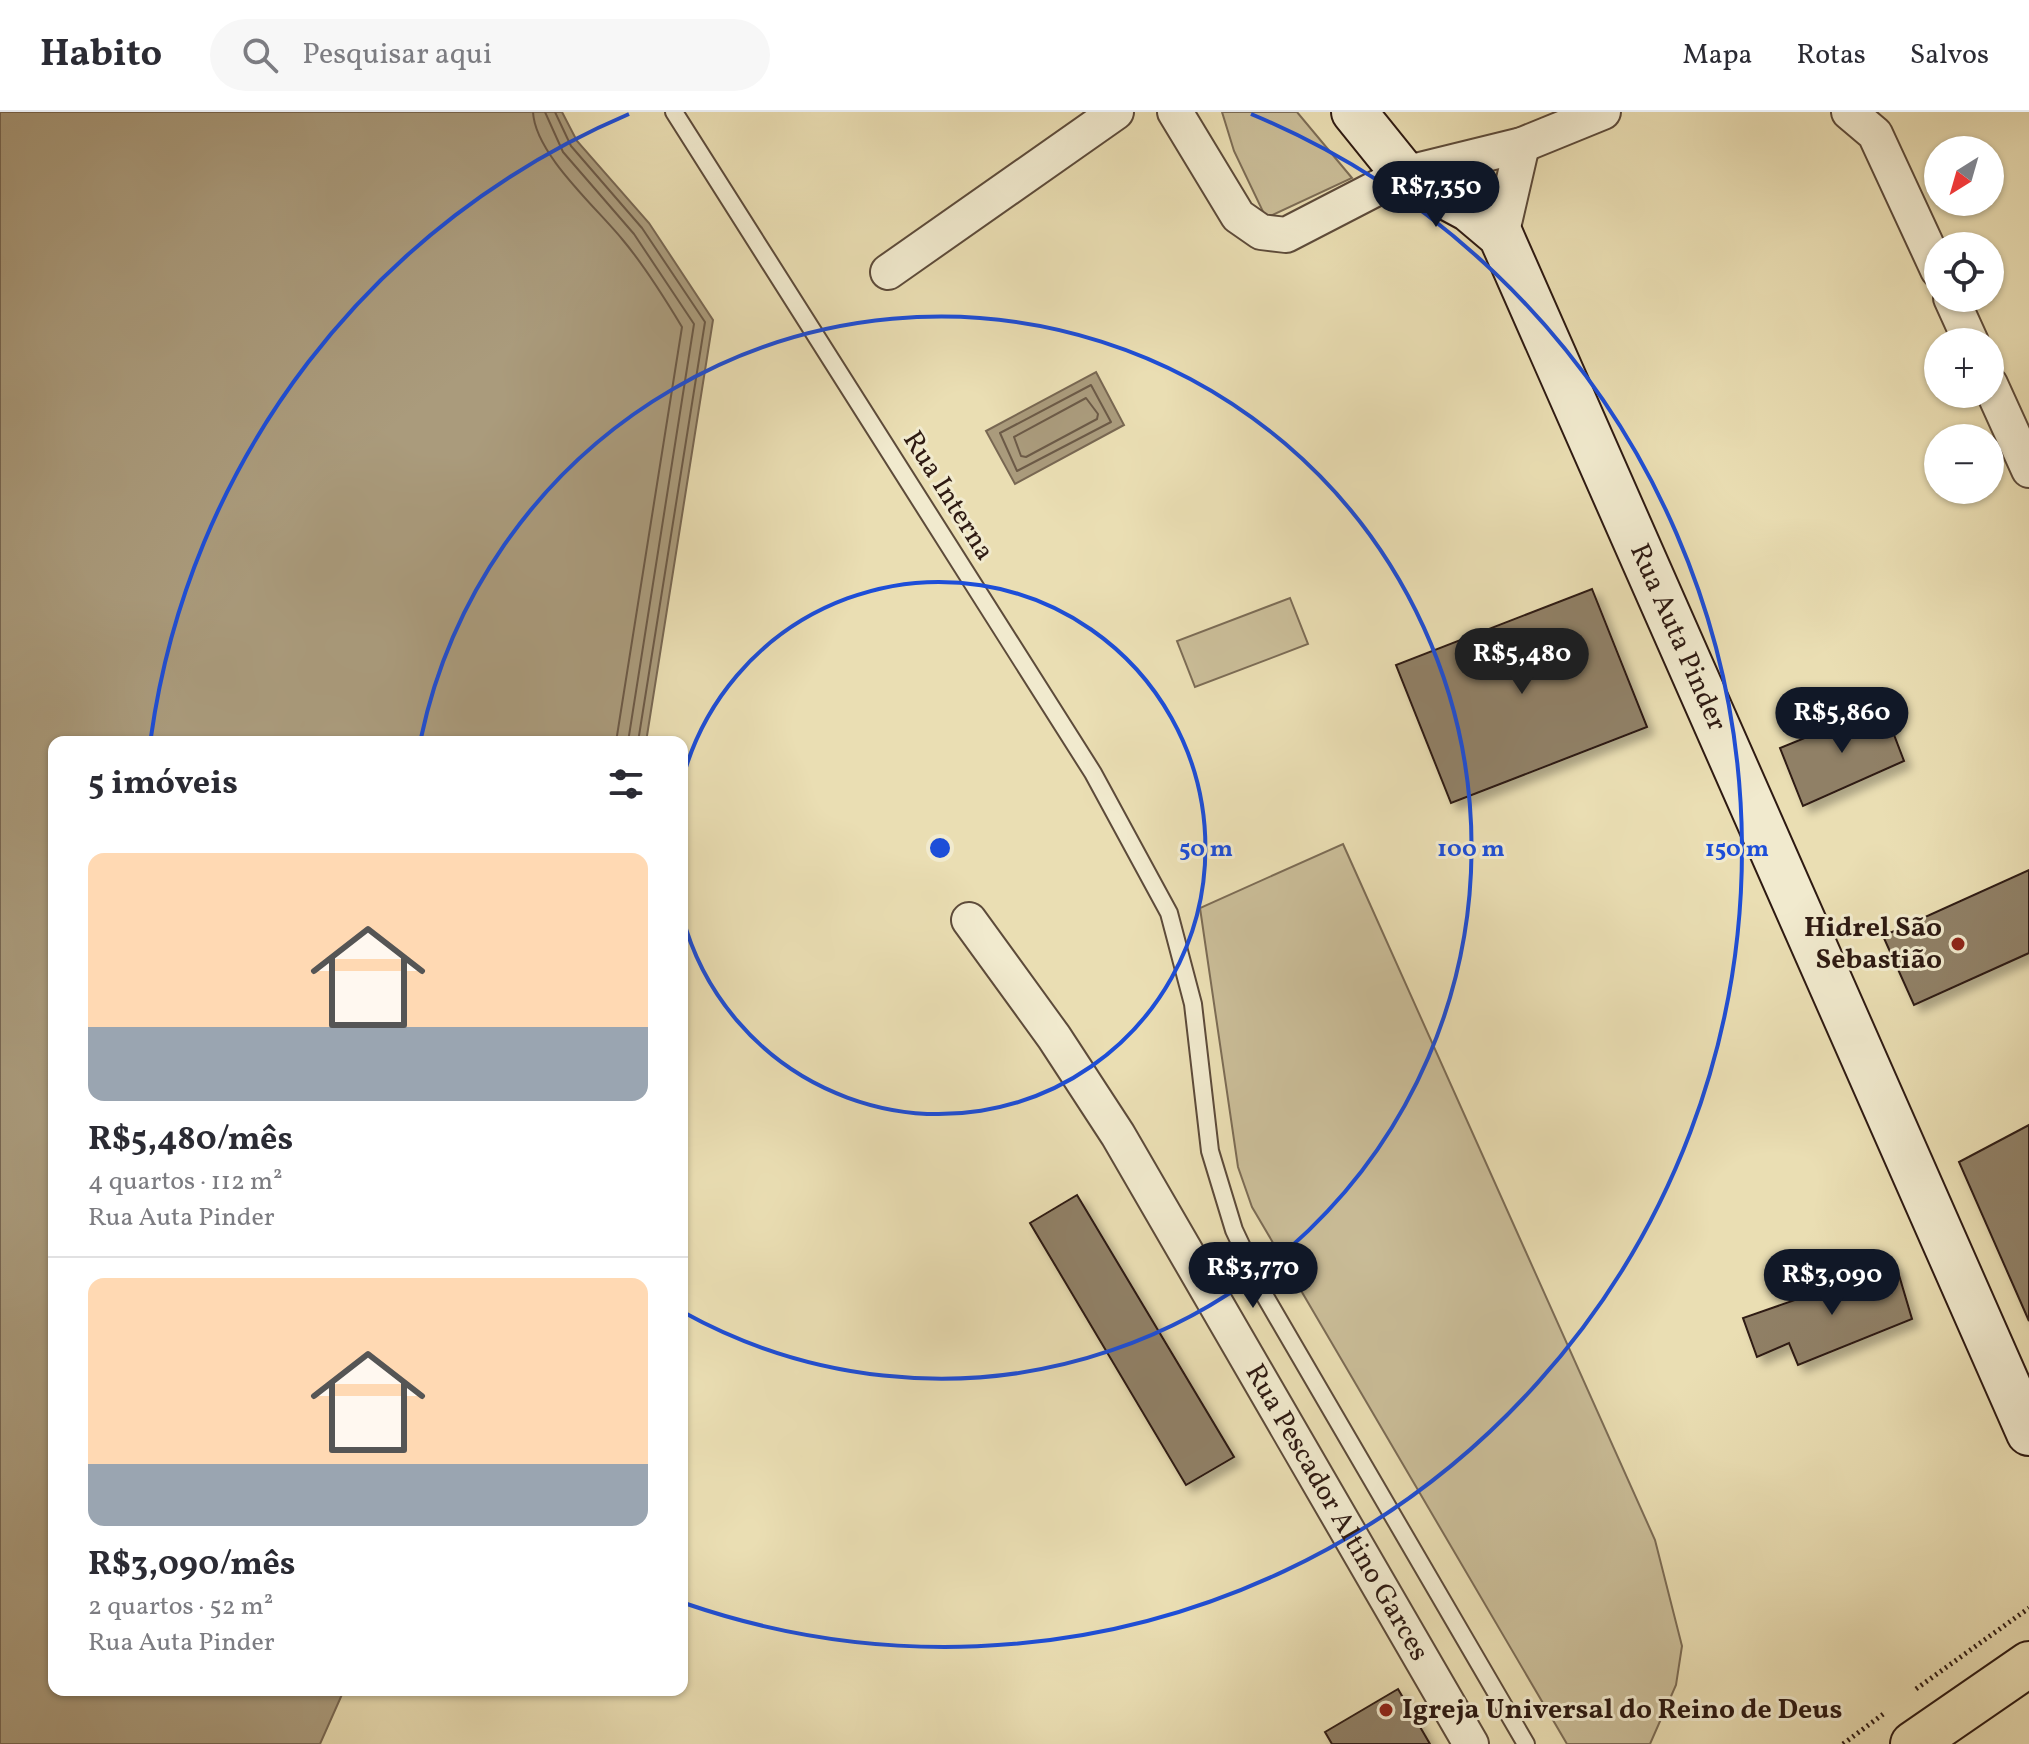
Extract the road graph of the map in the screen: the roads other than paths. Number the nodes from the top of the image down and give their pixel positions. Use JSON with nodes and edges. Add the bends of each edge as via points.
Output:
{"nodes":[{"id":1,"x":674,"y":112,"type":"edge"},
{"id":2,"x":1116,"y":112,"type":"edge"},
{"id":3,"x":1175,"y":112,"type":"edge"},
{"id":4,"x":1354,"y":112,"type":"edge"},
{"id":5,"x":1603,"y":112,"type":"edge"},
{"id":6,"x":1849,"y":112,"type":"edge"},
{"id":7,"x":1878,"y":123,"type":"edge"},
{"id":8,"x":1522,"y":145,"type":"junction"},
{"id":9,"x":1404,"y":174,"type":"junction"},
{"id":10,"x":1501,"y":236,"type":"junction"},
{"id":11,"x":1924,"y":236,"type":"edge"},
{"id":12,"x":888,"y":272,"type":"dead end"},
{"id":13,"x":2001,"y":408,"type":"edge"},
{"id":14,"x":2029,"y":470,"type":"edge"},
{"id":15,"x":969,"y":920,"type":"dead end"},
{"id":16,"x":2029,"y":1433,"type":"edge"},
{"id":17,"x":2029,"y":1664,"type":"edge"},
{"id":18,"x":1902,"y":1726,"type":"edge"},
{"id":19,"x":1471,"y":1744,"type":"edge"},
{"id":20,"x":1526,"y":1744,"type":"edge"}],
"edges":[{"from":1,"to":20,"type":"lane","name":"Rua Interna","via":[[1093,773],[1169,913],[1193,1004],[1210,1151],[1234,1230],[1266,1298]]},
{"from":2,"to":12,"type":"street"},
{"from":3,"to":9,"type":"street","via":[[1238,216],[1261,232],[1286,235]]},
{"from":4,"to":9,"type":"main road"},
{"from":5,"to":8,"type":"street"},
{"from":6,"to":7,"type":"street"},
{"from":7,"to":11,"type":"street"},
{"from":8,"to":9,"type":"street"},
{"from":8,"to":10,"type":"street"},
{"from":9,"to":10,"type":"main road","via":[[1469,209]]},
{"from":10,"to":16,"type":"main road","name":"Rua Auta Pinder"},
{"from":13,"to":14,"type":"street"},
{"from":15,"to":19,"type":"street","name":"Rua Pescador Altino Garces","via":[[1118,1135]]},
{"from":17,"to":18,"type":"main road"}]}
